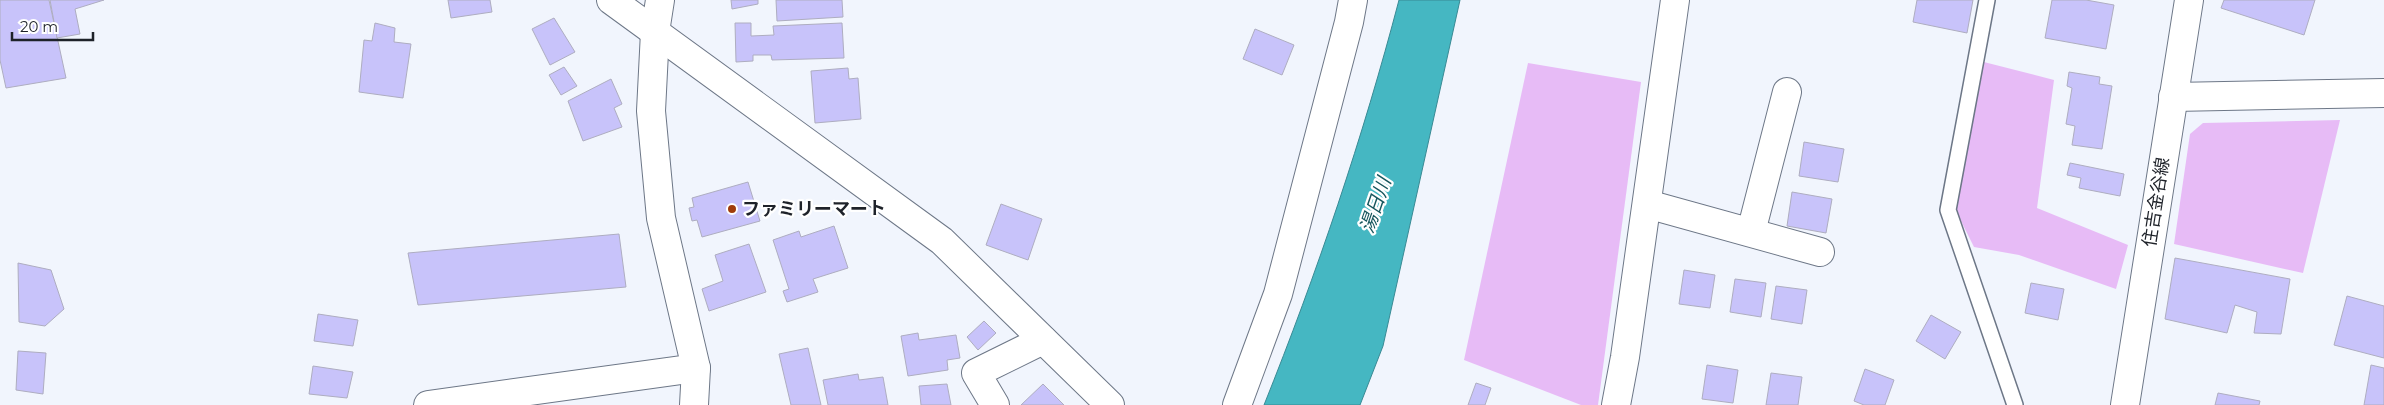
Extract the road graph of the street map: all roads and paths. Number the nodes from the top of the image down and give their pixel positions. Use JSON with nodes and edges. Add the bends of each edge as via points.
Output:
{"nodes":[{"id":1,"x":611,"y":0,"type":"edge"},
{"id":2,"x":660,"y":0,"type":"edge"},
{"id":3,"x":1353,"y":0,"type":"edge"},
{"id":4,"x":1675,"y":0,"type":"edge"},
{"id":5,"x":1987,"y":0,"type":"edge"},
{"id":6,"x":2188,"y":0,"type":"edge"},
{"id":7,"x":655,"y":32,"type":"junction"},
{"id":8,"x":1787,"y":92,"type":"dead end"},
{"id":9,"x":2384,"y":93,"type":"edge"},
{"id":10,"x":2173,"y":97,"type":"junction"},
{"id":11,"x":1647,"y":204,"type":"junction"},
{"id":12,"x":1751,"y":232,"type":"junction"},
{"id":13,"x":1820,"y":252,"type":"dead end"},
{"id":14,"x":1043,"y":340,"type":"junction"},
{"id":15,"x":696,"y":368,"type":"junction"},
{"id":16,"x":428,"y":405,"type":"edge"},
{"id":17,"x":694,"y":405,"type":"edge"},
{"id":18,"x":995,"y":405,"type":"edge"},
{"id":19,"x":1110,"y":405,"type":"edge"},
{"id":20,"x":1237,"y":405,"type":"edge"},
{"id":21,"x":1616,"y":405,"type":"edge"},
{"id":22,"x":2015,"y":405,"type":"edge"},
{"id":23,"x":2125,"y":405,"type":"edge"}],
"edges":[{"from":1,"to":7,"type":"street"},
{"from":2,"to":7,"type":"street"},
{"from":3,"to":20,"type":"street","via":[[1278,294]]},
{"from":4,"to":11,"type":"street"},
{"from":5,"to":22,"type":"lane","via":[[1948,210]]},
{"from":6,"to":10,"type":"street","name":"住吉金谷線"},
{"from":7,"to":14,"type":"street","via":[[942,241]]},
{"from":7,"to":15,"type":"street","via":[[651,111],[661,218]]},
{"from":8,"to":12,"type":"street"},
{"from":9,"to":10,"type":"street"},
{"from":10,"to":23,"type":"street","name":"住吉金谷線"},
{"from":11,"to":12,"type":"street"},
{"from":11,"to":21,"type":"street","via":[[1626,357]]},
{"from":12,"to":13,"type":"street"},
{"from":14,"to":18,"type":"street","via":[[976,374]]},
{"from":14,"to":19,"type":"street"},
{"from":15,"to":16,"type":"street"},
{"from":15,"to":17,"type":"street"}]}
